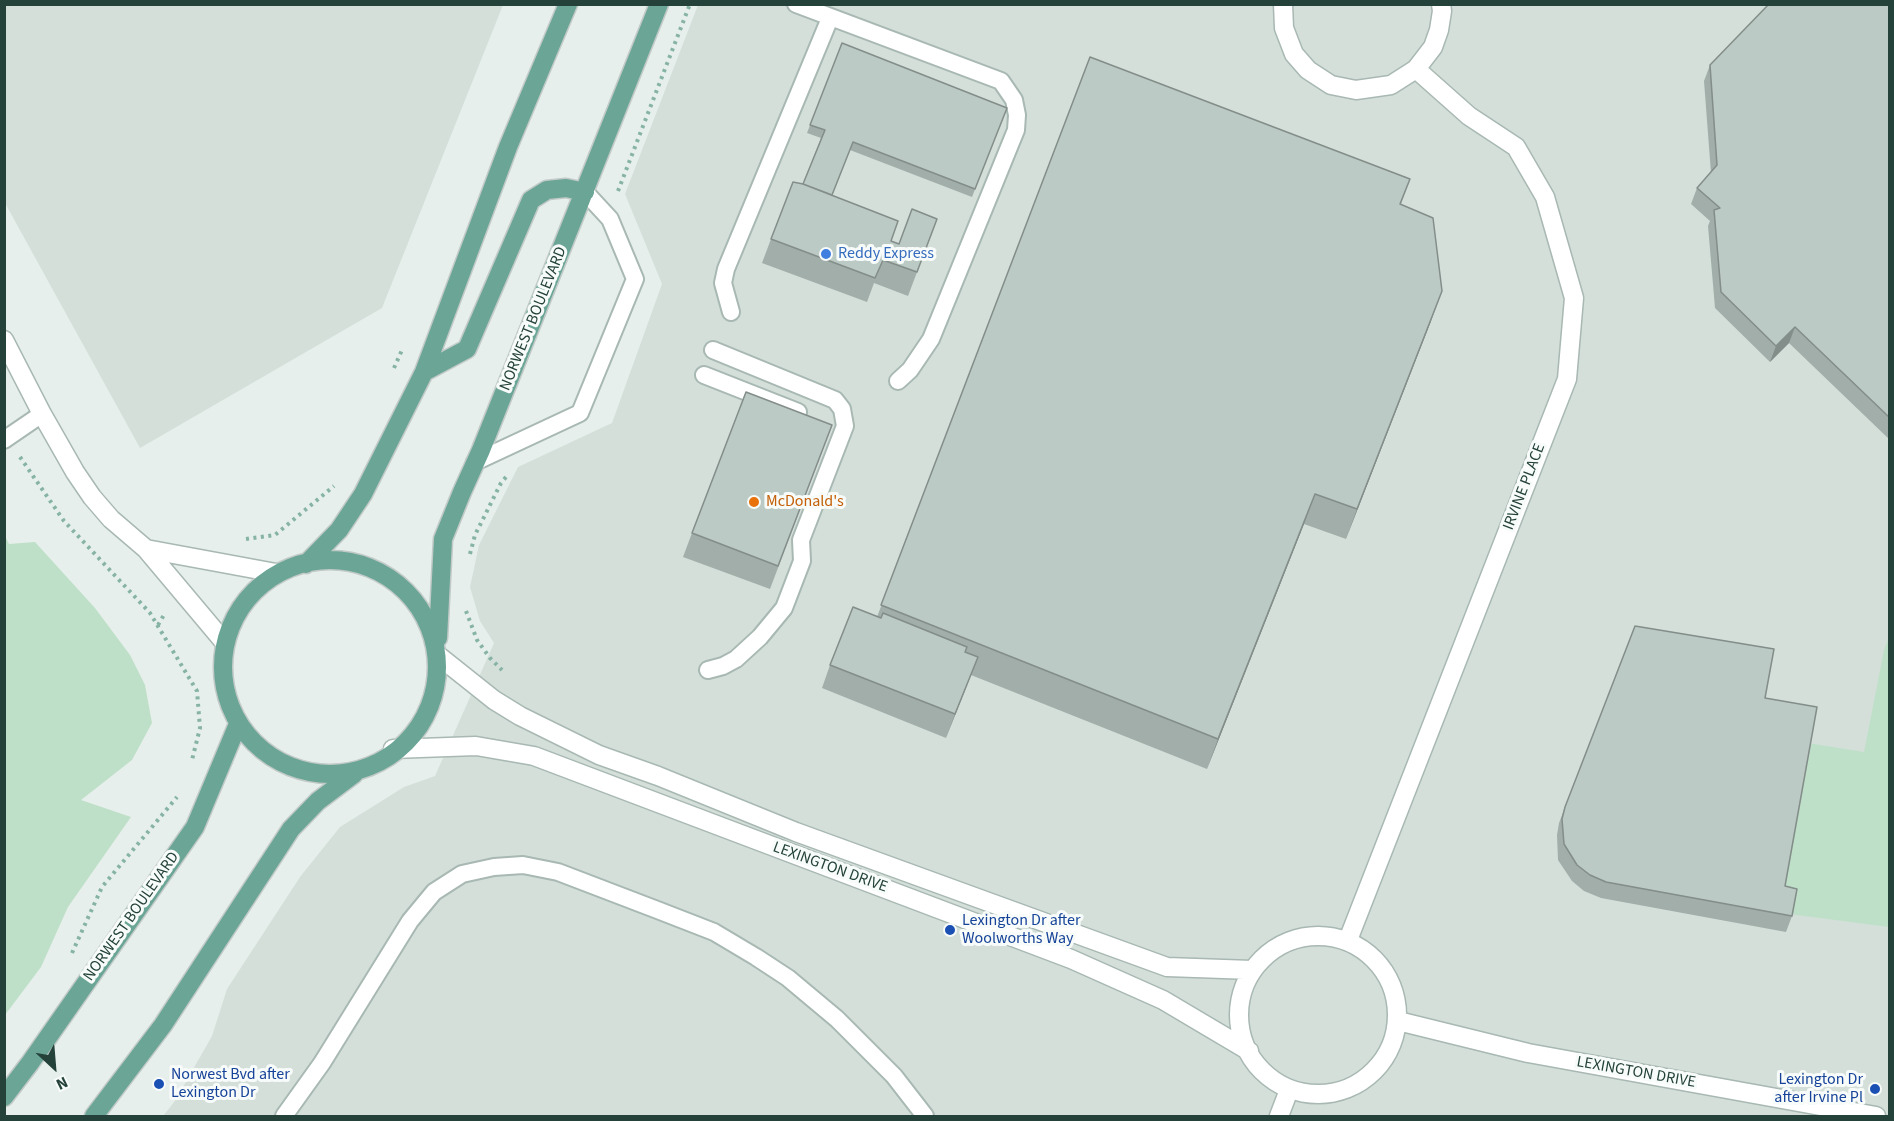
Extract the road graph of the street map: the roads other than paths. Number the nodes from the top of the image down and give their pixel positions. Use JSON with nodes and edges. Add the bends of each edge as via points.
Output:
{"nodes":[{"id":1,"x":568,"y":4,"type":"edge"},
{"id":2,"x":659,"y":4,"type":"edge"},
{"id":3,"x":796,"y":4,"type":"edge"},
{"id":4,"x":1283,"y":4,"type":"edge"},
{"id":5,"x":1441,"y":4,"type":"edge"},
{"id":6,"x":830,"y":18,"type":"junction"},
{"id":7,"x":1416,"y":69,"type":"junction"},
{"id":8,"x":585,"y":192,"type":"junction"},
{"id":9,"x":731,"y":312,"type":"dead end"},
{"id":10,"x":4,"y":340,"type":"edge"},
{"id":11,"x":713,"y":350,"type":"dead end"},
{"id":12,"x":424,"y":372,"type":"junction"},
{"id":13,"x":704,"y":375,"type":"dead end"},
{"id":14,"x":898,"y":381,"type":"dead end"},
{"id":15,"x":42,"y":414,"type":"junction"},
{"id":16,"x":6,"y":439,"type":"edge"},
{"id":17,"x":838,"y":444,"type":"junction"},
{"id":18,"x":475,"y":462,"type":"junction"},
{"id":19,"x":147,"y":549,"type":"junction"},
{"id":20,"x":304,"y":565,"type":"junction"},
{"id":21,"x":276,"y":573,"type":"junction"},
{"id":22,"x":438,"y":638,"type":"junction"},
{"id":23,"x":225,"y":643,"type":"junction"},
{"id":24,"x":440,"y":657,"type":"junction"},
{"id":25,"x":708,"y":670,"type":"dead end"},
{"id":26,"x":238,"y":724,"type":"junction"},
{"id":27,"x":393,"y":749,"type":"junction"},
{"id":28,"x":358,"y":771,"type":"junction"},
{"id":29,"x":1348,"y":940,"type":"junction"},
{"id":30,"x":1252,"y":970,"type":"junction"},
{"id":31,"x":1398,"y":1021,"type":"junction"},
{"id":32,"x":1249,"y":1051,"type":"junction"},
{"id":33,"x":1289,"y":1090,"type":"junction"},
{"id":34,"x":4,"y":1097,"type":"edge"},
{"id":35,"x":94,"y":1116,"type":"edge"},
{"id":36,"x":284,"y":1116,"type":"edge"},
{"id":37,"x":925,"y":1116,"type":"edge"},
{"id":38,"x":1279,"y":1116,"type":"edge"},
{"id":39,"x":1876,"y":1116,"type":"edge"}],
"edges":[{"from":1,"to":12,"type":"main road","via":[[508,147]]},
{"from":2,"to":8,"type":"main road","name":"NORWEST BOULEVARD"},
{"from":3,"to":6,"type":"lane"},
{"from":4,"to":7,"type":"street","via":[[1284,28],[1294,54],[1308,70],[1331,85],[1356,90],[1391,85]]},
{"from":5,"to":7,"type":"street","via":[[1439,30]]},
{"from":6,"to":9,"type":"lane","via":[[726,269],[723,283]]},
{"from":6,"to":14,"type":"lane","via":[[1001,81],[1014,100],[1017,115],[1016,130],[931,339]]},
{"from":7,"to":29,"type":"street","name":"IRVINE PLACE","via":[[1469,116],[1516,147],[1545,197],[1574,298],[1567,379]]},
{"from":8,"to":12,"type":"main road","via":[[547,190],[531,200],[467,349]]},
{"from":8,"to":18,"type":"main road","name":"NORWEST BOULEVARD"},
{"from":8,"to":18,"type":"lane","via":[[610,219],[635,279],[580,413]]},
{"from":10,"to":15,"type":"street"},
{"from":11,"to":17,"type":"lane","via":[[835,400],[845,417]]},
{"from":12,"to":20,"type":"main road","via":[[363,494],[339,530]]},
{"from":13,"to":17,"type":"lane","via":[[821,422],[832,431]]},
{"from":15,"to":16,"type":"lane"},
{"from":15,"to":19,"type":"street","via":[[92,497]]},
{"from":17,"to":25,"type":"lane","via":[[801,540],[802,561],[784,608],[736,659]]},
{"from":18,"to":22,"type":"main road","name":"NORWEST BOULEVARD","via":[[443,539]]},
{"from":19,"to":21,"type":"street"},
{"from":19,"to":23,"type":"street"},
{"from":20,"to":21,"type":"main road"},
{"from":20,"to":22,"type":"main road","via":[[332,558],[375,567],[406,588]]},
{"from":21,"to":23,"type":"main road","via":[[255,591]]},
{"from":22,"to":24,"type":"main road"},
{"from":23,"to":26,"type":"main road","via":[[223,680],[228,704]]},
{"from":24,"to":27,"type":"main road","via":[[428,706]]},
{"from":24,"to":30,"type":"street","name":"LEXINGTON DRIVE","via":[[494,700],[599,755],[796,832],[1167,968]]},
{"from":26,"to":28,"type":"main road","via":[[252,741],[285,766],[315,774]]},
{"from":26,"to":34,"type":"main road","name":"NORWEST BOULEVARD","via":[[195,827]]},
{"from":27,"to":28,"type":"main road"},
{"from":27,"to":32,"type":"street","name":"LEXINGTON DRIVE","via":[[476,746],[534,756],[1071,959],[1163,1000]]},
{"from":28,"to":35,"type":"main road","via":[[318,801],[291,829],[163,1025]]},
{"from":29,"to":30,"type":"street","via":[[1328,934],[1306,937],[1275,948]]},
{"from":29,"to":31,"type":"street","via":[[1383,968],[1395,993]]},
{"from":30,"to":32,"type":"street","via":[[1237,1017],[1240,1036]]},
{"from":31,"to":33,"type":"street","via":[[1390,1051],[1366,1079],[1329,1094]]},
{"from":31,"to":39,"type":"street","name":"LEXINGTON DRIVE","via":[[1528,1053]]},
{"from":32,"to":33,"type":"street","via":[[1258,1069]]},
{"from":33,"to":38,"type":"street"},
{"from":36,"to":37,"type":"lane","via":[[322,1063],[410,921],[434,892],[462,874],[524,865],[558,872],[714,932],[756,957],[837,1019],[894,1076]]}]}
